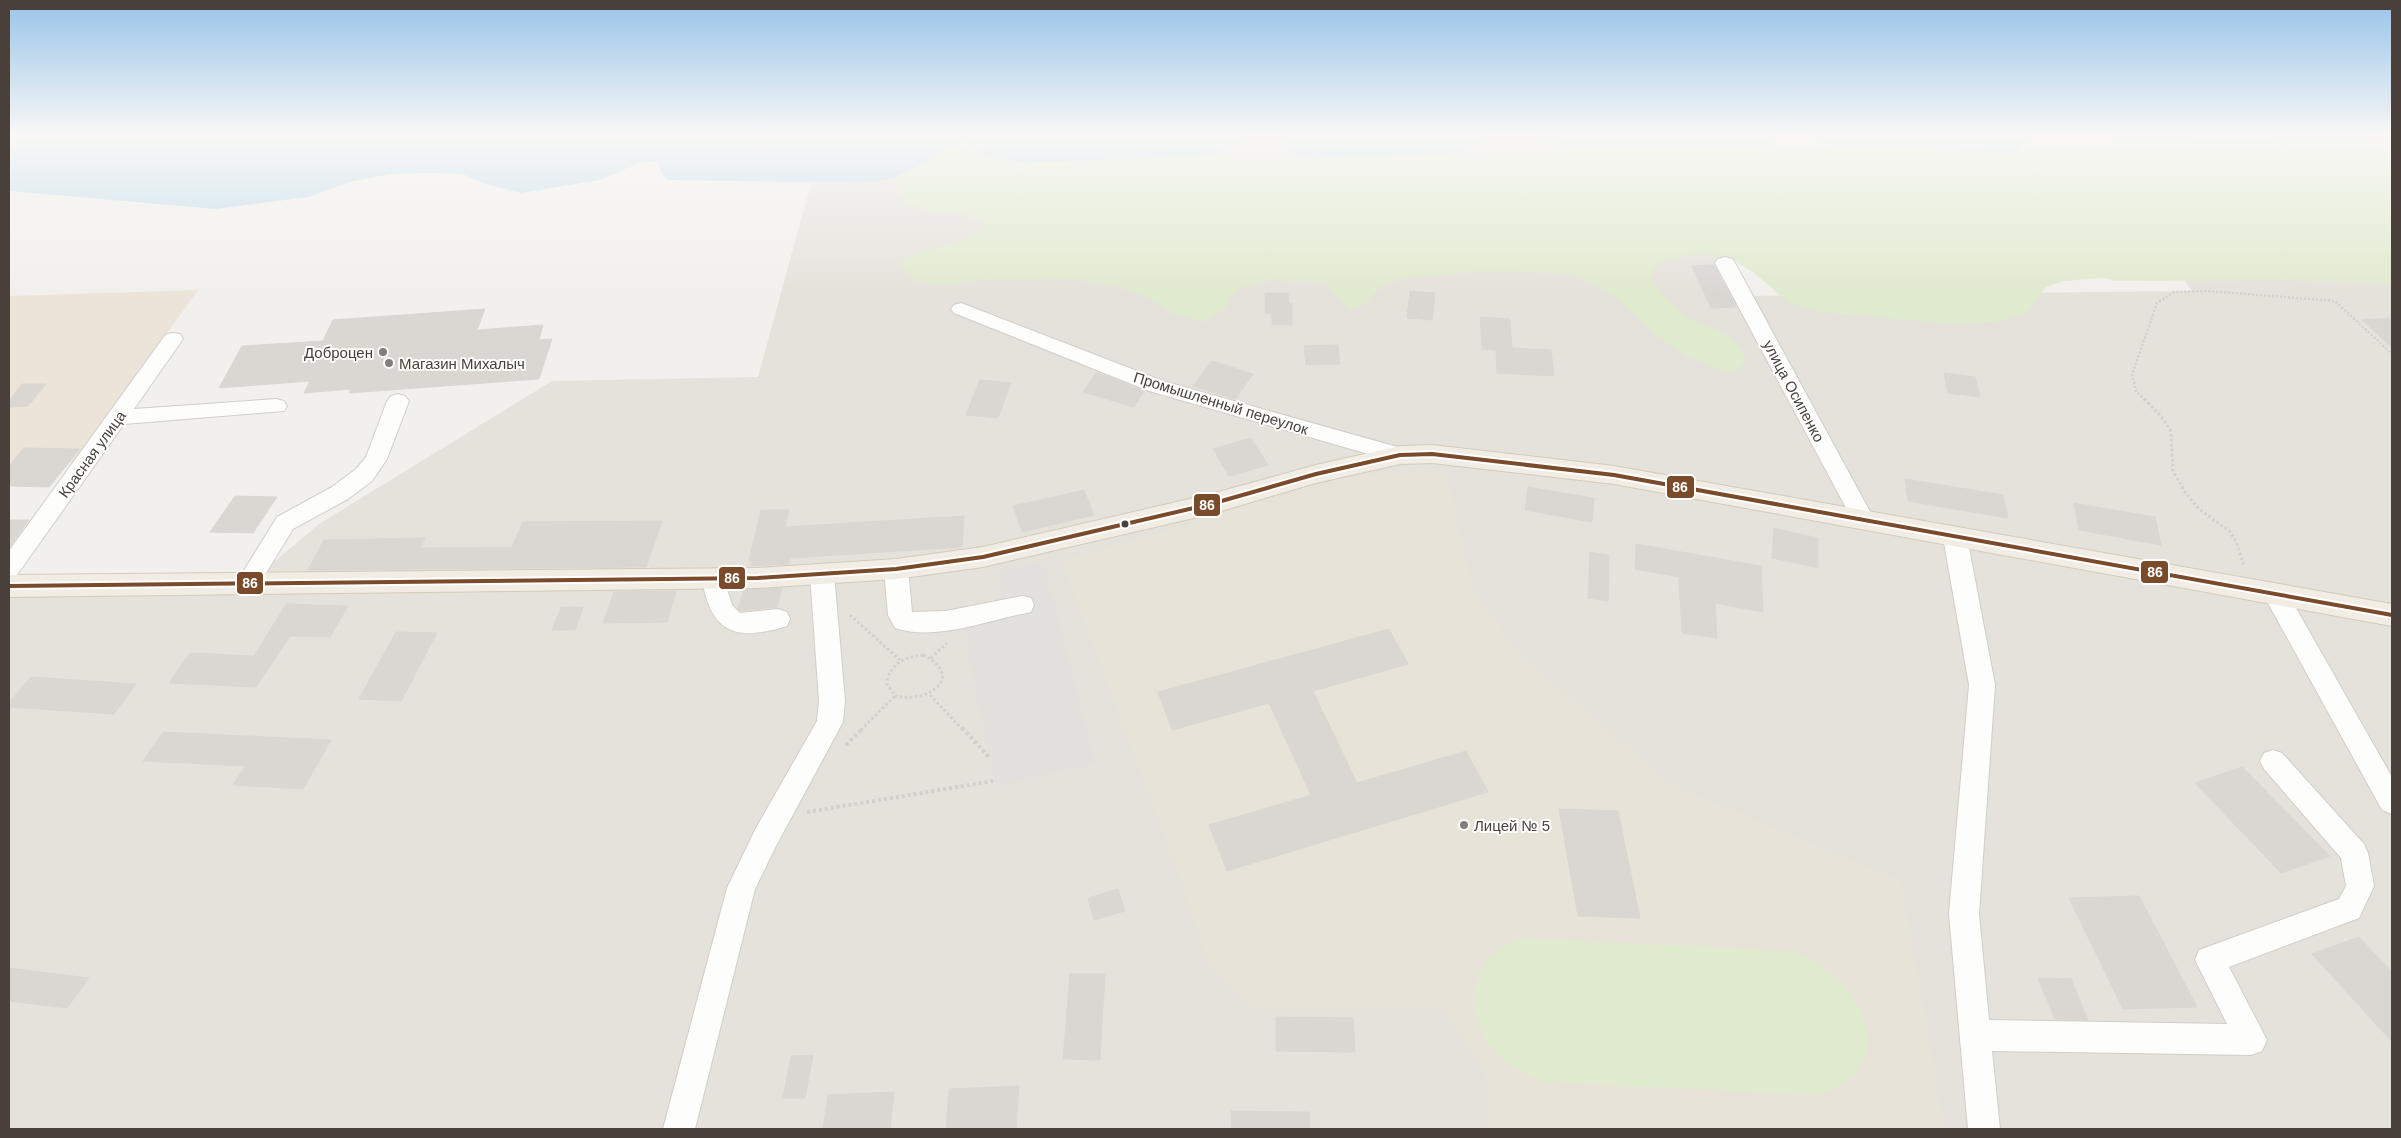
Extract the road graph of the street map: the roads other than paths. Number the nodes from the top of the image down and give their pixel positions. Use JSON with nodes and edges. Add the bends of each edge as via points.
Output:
{"nodes":[{"id":1,"x":1725,"y":263,"type":"dead end"},
{"id":2,"x":961,"y":309,"type":"dead end"},
{"id":3,"x":174,"y":339,"type":"dead end"},
{"id":4,"x":398,"y":401,"type":"dead end"},
{"id":5,"x":276,"y":406,"type":"dead end"},
{"id":6,"x":119,"y":417,"type":"junction"},
{"id":7,"x":1400,"y":455,"type":"junction"},
{"id":8,"x":1862,"y":519,"type":"junction"},
{"id":9,"x":1956,"y":537,"type":"junction"},
{"id":10,"x":896,"y":569,"type":"junction"},
{"id":11,"x":714,"y":579,"type":"junction"},
{"id":12,"x":823,"y":582,"type":"junction"},
{"id":13,"x":9,"y":583,"type":"edge"},
{"id":14,"x":247,"y":585,"type":"junction"},
{"id":15,"x":2263,"y":592,"type":"junction"},
{"id":16,"x":1022,"y":605,"type":"dead end"},
{"id":17,"x":2392,"y":615,"type":"edge"},
{"id":18,"x":778,"y":619,"type":"dead end"},
{"id":19,"x":2273,"y":761,"type":"dead end"},
{"id":20,"x":2392,"y":802,"type":"edge"},
{"id":21,"x":1974,"y":1035,"type":"junction"},
{"id":22,"x":679,"y":1129,"type":"edge"},
{"id":23,"x":1984,"y":1129,"type":"edge"}],
"edges":[{"from":1,"to":8,"type":"street","name":"улица Осипенко"},
{"from":2,"to":7,"type":"street","name":"Промышленный переулок","via":[[1156,386]]},
{"from":3,"to":6,"type":"street","name":"Красная улица"},
{"from":4,"to":14,"type":"street","via":[[376,459],[364,475],[340,493],[285,524]]},
{"from":5,"to":6,"type":"street"},
{"from":6,"to":13,"type":"street","name":"Красная улица"},
{"from":7,"to":8,"type":"main road","via":[[1466,456],[1614,475]]},
{"from":7,"to":10,"type":"main road","via":[[984,557]]},
{"from":8,"to":9,"type":"main road"},
{"from":9,"to":15,"type":"main road"},
{"from":9,"to":21,"type":"street","via":[[1982,685],[1964,914]]},
{"from":10,"to":12,"type":"main road"},
{"from":10,"to":16,"type":"street","via":[[900,615],[904,621],[944,619]]},
{"from":11,"to":12,"type":"main road"},
{"from":11,"to":14,"type":"main road"},
{"from":11,"to":18,"type":"street","via":[[718,605],[728,618],[746,624]]},
{"from":12,"to":22,"type":"street","via":[[832,701],[830,722],[741,888]]},
{"from":13,"to":14,"type":"main road"},
{"from":15,"to":17,"type":"main road"},
{"from":15,"to":20,"type":"street"},
{"from":19,"to":21,"type":"street","via":[[2354,852],[2360,886],[2349,909],[2210,960],[2251,1040]]},
{"from":21,"to":23,"type":"street"}]}
